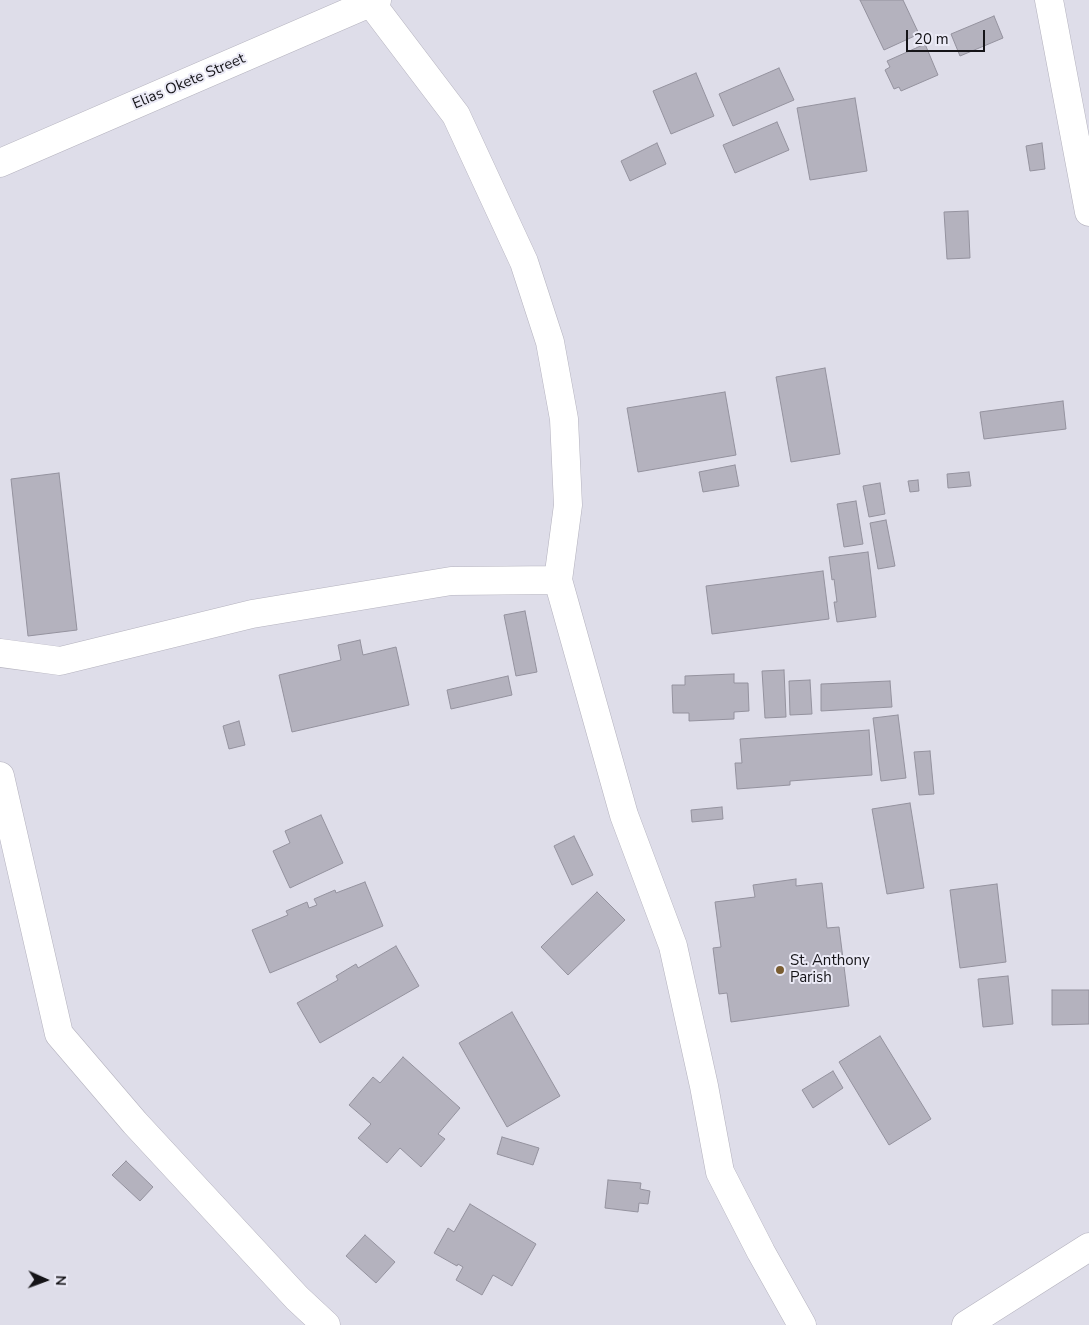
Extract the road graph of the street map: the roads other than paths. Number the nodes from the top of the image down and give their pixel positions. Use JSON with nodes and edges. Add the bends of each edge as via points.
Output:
{"nodes":[{"id":1,"x":1048,"y":0,"type":"edge"},
{"id":2,"x":374,"y":2,"type":"edge"},
{"id":3,"x":0,"y":163,"type":"edge"},
{"id":4,"x":1089,"y":212,"type":"edge"},
{"id":5,"x":558,"y":580,"type":"junction"},
{"id":6,"x":0,"y":653,"type":"edge"},
{"id":7,"x":0,"y":776,"type":"edge"},
{"id":8,"x":1089,"y":1247,"type":"edge"},
{"id":9,"x":326,"y":1325,"type":"edge"},
{"id":10,"x":802,"y":1325,"type":"edge"},
{"id":11,"x":966,"y":1325,"type":"edge"}],
"edges":[{"from":1,"to":4,"type":"street"},
{"from":2,"to":3,"type":"street","name":"Elias Okete Street"},
{"from":2,"to":5,"type":"street","via":[[456,115],[524,262],[550,342],[564,419],[568,505]]},
{"from":5,"to":6,"type":"street","via":[[451,581],[252,614],[60,661]]},
{"from":5,"to":10,"type":"street","via":[[624,815],[673,946],[720,1172]]},
{"from":7,"to":9,"type":"street","via":[[59,1034],[135,1123],[297,1298]]},
{"from":8,"to":11,"type":"street"}]}
